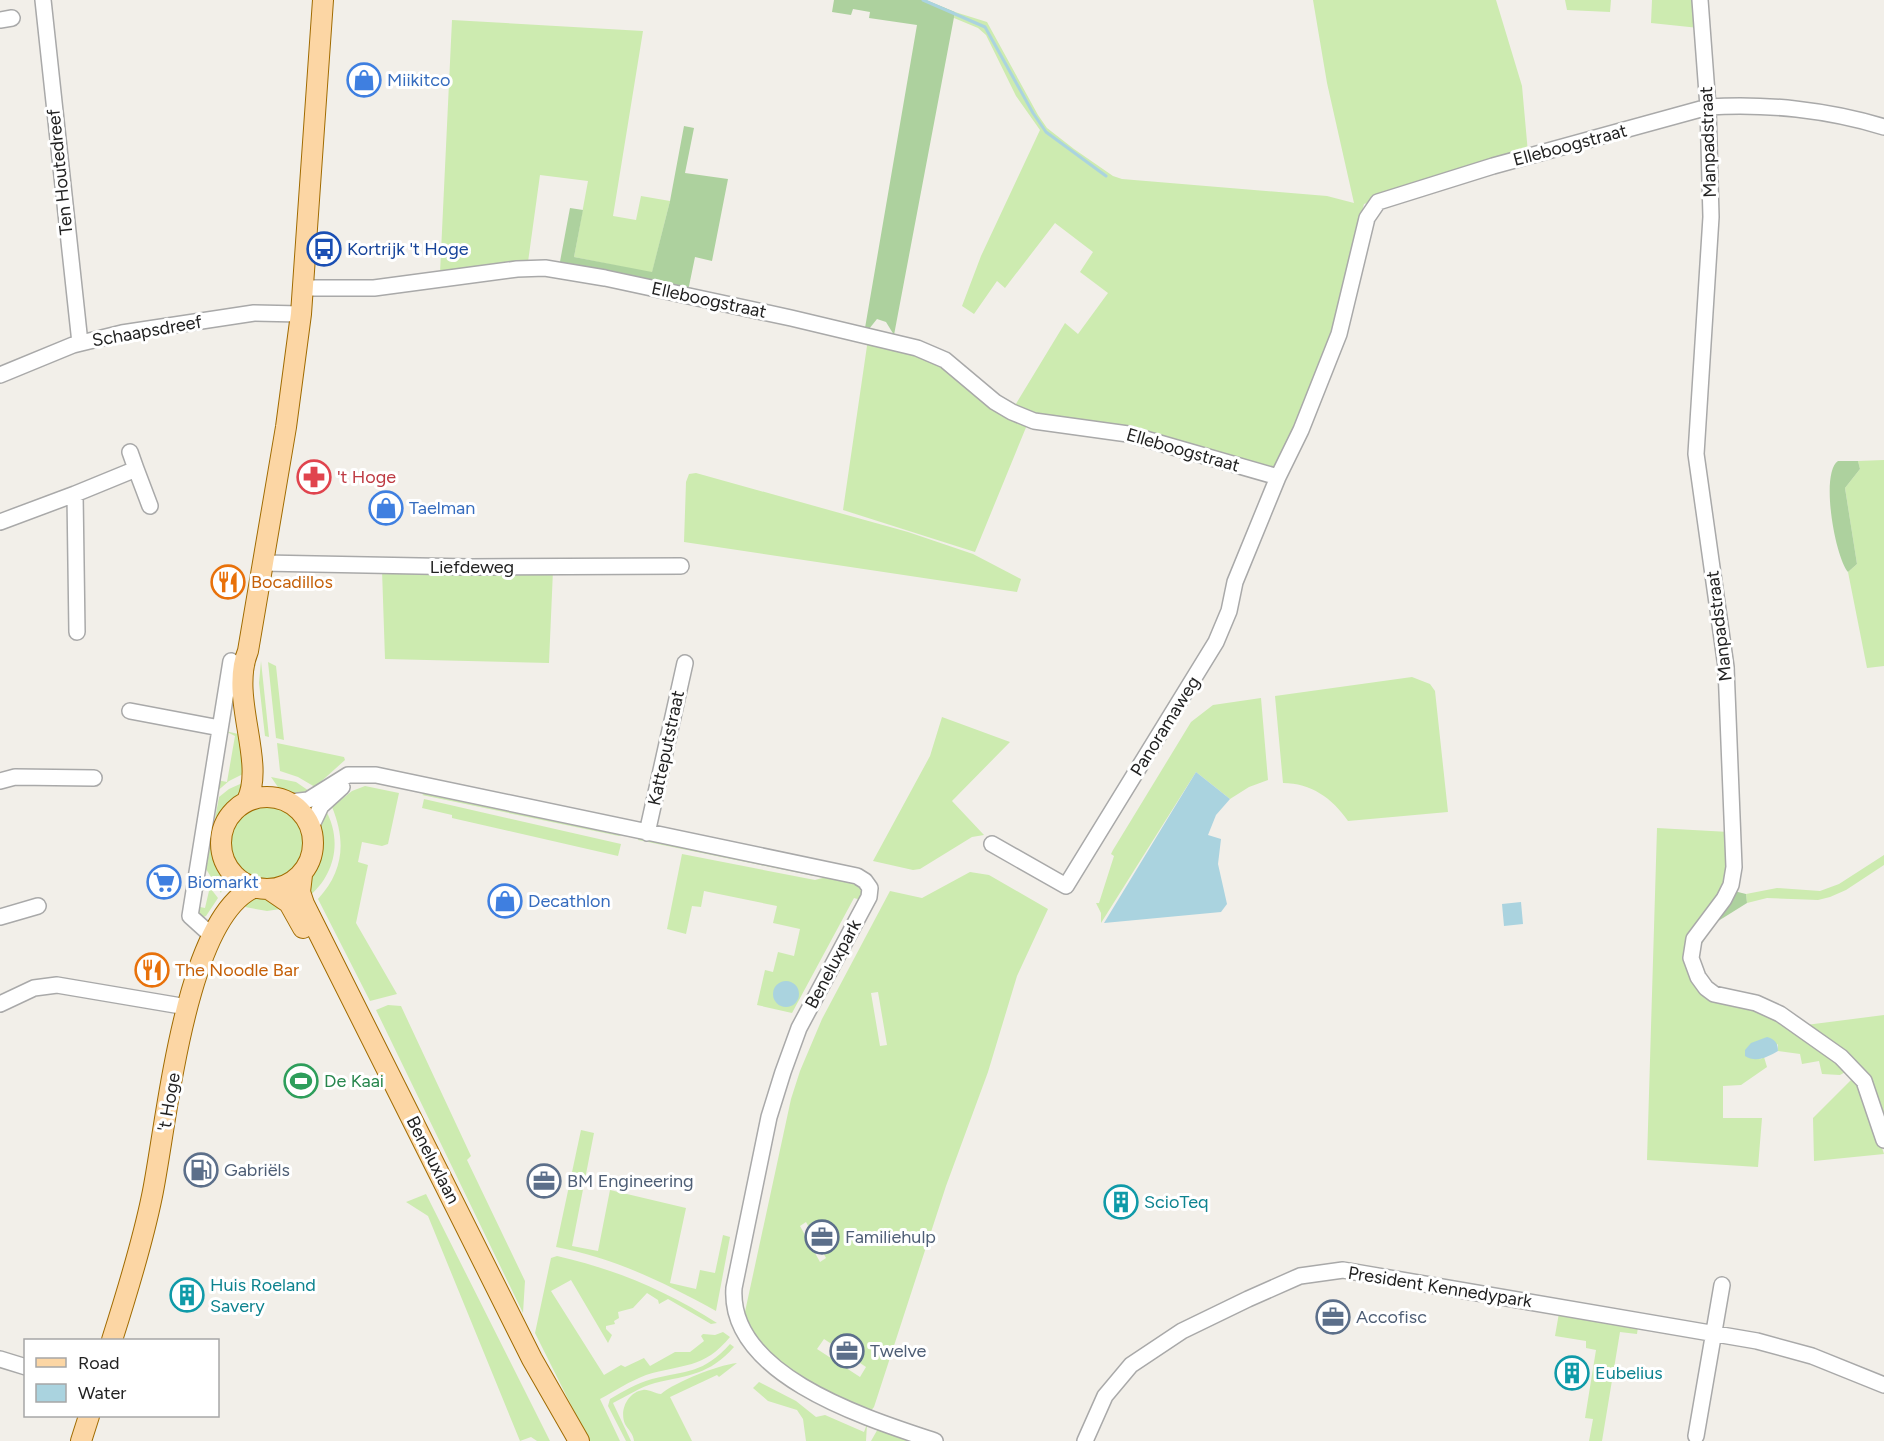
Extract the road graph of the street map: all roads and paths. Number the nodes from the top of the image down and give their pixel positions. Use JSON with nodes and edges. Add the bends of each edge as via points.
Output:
{"nodes":[{"id":1,"x":44,"y":0,"type":"edge"},
{"id":2,"x":323,"y":0,"type":"edge"},
{"id":3,"x":1700,"y":0,"type":"edge"},
{"id":4,"x":1708,"y":107,"type":"junction"},
{"id":5,"x":1884,"y":127,"type":"edge"},
{"id":6,"x":303,"y":288,"type":"junction"},
{"id":7,"x":301,"y":314,"type":"junction"},
{"id":8,"x":80,"y":343,"type":"junction"},
{"id":9,"x":0,"y":375,"type":"edge"},
{"id":10,"x":130,"y":452,"type":"dead end"},
{"id":11,"x":136,"y":469,"type":"junction"},
{"id":12,"x":1278,"y":477,"type":"junction"},
{"id":13,"x":75,"y":494,"type":"junction"},
{"id":14,"x":150,"y":506,"type":"dead end"},
{"id":15,"x":0,"y":522,"type":"edge"},
{"id":16,"x":263,"y":563,"type":"junction"},
{"id":17,"x":681,"y":566,"type":"dead end"},
{"id":18,"x":77,"y":632,"type":"dead end"},
{"id":19,"x":240,"y":656,"type":"junction"},
{"id":20,"x":685,"y":663,"type":"dead end"},
{"id":21,"x":130,"y":711,"type":"dead end"},
{"id":22,"x":220,"y":728,"type":"junction"},
{"id":23,"x":359,"y":776,"type":"junction"},
{"id":24,"x":94,"y":778,"type":"dead end"},
{"id":25,"x":0,"y":781,"type":"edge"},
{"id":26,"x":283,"y":800,"type":"junction"},
{"id":27,"x":247,"y":801,"type":"junction"},
{"id":28,"x":311,"y":827,"type":"junction"},
{"id":29,"x":647,"y":833,"type":"junction"},
{"id":30,"x":992,"y":844,"type":"dead end"},
{"id":31,"x":230,"y":871,"type":"junction"},
{"id":32,"x":302,"y":875,"type":"junction"},
{"id":33,"x":262,"y":889,"type":"junction"},
{"id":34,"x":38,"y":906,"type":"dead end"},
{"id":35,"x":0,"y":917,"type":"edge"},
{"id":36,"x":207,"y":932,"type":"junction"},
{"id":37,"x":0,"y":1004,"type":"edge"},
{"id":38,"x":187,"y":1007,"type":"junction"},
{"id":39,"x":1884,"y":1140,"type":"edge"},
{"id":40,"x":1722,"y":1285,"type":"dead end"},
{"id":41,"x":1714,"y":1333,"type":"junction"},
{"id":42,"x":113,"y":1339,"type":"edge"},
{"id":43,"x":0,"y":1359,"type":"edge"},
{"id":44,"x":24,"y":1366,"type":"edge"},
{"id":45,"x":1884,"y":1385,"type":"edge"},
{"id":46,"x":89,"y":1417,"type":"edge"},
{"id":47,"x":1696,"y":1436,"type":"dead end"},
{"id":48,"x":81,"y":1441,"type":"edge"},
{"id":49,"x":565,"y":1441,"type":"edge"},
{"id":50,"x":579,"y":1441,"type":"edge"},
{"id":51,"x":935,"y":1441,"type":"edge"},
{"id":52,"x":1085,"y":1441,"type":"edge"}],
"edges":[{"from":1,"to":8,"type":"street","name":"Ten Houtedreef"},
{"from":2,"to":6,"type":"main road"},
{"from":3,"to":4,"type":"street","name":"Manpadstraat"},
{"from":4,"to":5,"type":"street","name":"Elleboogstraat","via":[[1739,105],[1795,111]]},
{"from":4,"to":12,"type":"street","name":"Elleboogstraat","via":[[1378,202],[1368,218],[1339,334]]},
{"from":4,"to":39,"type":"street","name":"Manpadstraat","via":[[1711,217],[1696,454],[1726,667],[1734,867],[1724,899],[1694,939],[1691,958],[1701,982],[1714,994],[1769,1008],[1841,1057],[1864,1081]]},
{"from":6,"to":7,"type":"main road"},
{"from":6,"to":12,"type":"street","name":"Elleboogstraat","via":[[385,287],[545,268],[604,278],[917,348],[945,360],[995,402],[1034,421],[1128,434]]},
{"from":7,"to":8,"type":"street","name":"Schaapsdreef","via":[[254,313]]},
{"from":7,"to":16,"type":"main road"},
{"from":8,"to":9,"type":"street","name":"Schaapsdreef"},
{"from":10,"to":11,"type":"street"},
{"from":11,"to":13,"type":"street"},
{"from":11,"to":14,"type":"street"},
{"from":12,"to":30,"type":"street","name":"Panoramaweg","via":[[1235,582],[1216,642],[1066,886]]},
{"from":13,"to":15,"type":"street"},
{"from":13,"to":18,"type":"street"},
{"from":16,"to":17,"type":"street","name":"Liefdeweg"},
{"from":16,"to":19,"type":"main road"},
{"from":19,"to":22,"type":"street"},
{"from":19,"to":26,"type":"main road","via":[[254,666],[265,773]]},
{"from":19,"to":27,"type":"main road","via":[[253,780]]},
{"from":20,"to":29,"type":"street","name":"Katteputstraat"},
{"from":21,"to":22,"type":"street"},
{"from":22,"to":36,"type":"street","via":[[190,915]]},
{"from":23,"to":26,"type":"street","name":"Beneluxpark","via":[[339,778],[308,800]]},
{"from":23,"to":28,"type":"street","via":[[321,806]]},
{"from":23,"to":29,"type":"street","name":"Beneluxpark","via":[[376,775]]},
{"from":24,"to":25,"type":"street","via":[[15,777]]},
{"from":26,"to":27,"type":"main road"},
{"from":26,"to":28,"type":"main road","via":[[302,813]]},
{"from":27,"to":31,"type":"main road","via":[[231,815],[221,836],[222,852]]},
{"from":28,"to":32,"type":"main road","via":[[313,851]]},
{"from":29,"to":51,"type":"street","name":"Beneluxpark","via":[[857,876],[869,886],[869,897],[799,1028],[783,1071],[769,1117],[734,1288],[734,1308],[751,1344],[797,1382],[858,1415]]},
{"from":31,"to":33,"type":"main road"},
{"from":31,"to":36,"type":"main road","name":"'t Hoge","via":[[226,892]]},
{"from":32,"to":33,"type":"main road","via":[[282,888]]},
{"from":32,"to":50,"type":"main road","name":"Beneluxlaan","via":[[300,892],[304,903],[532,1359]]},
{"from":33,"to":36,"type":"main road","name":"'t Hoge","via":[[236,900]]},
{"from":33,"to":49,"type":"main road","name":"Beneluxlaan","via":[[285,899],[292,909],[381,1074]]},
{"from":34,"to":35,"type":"street"},
{"from":36,"to":38,"type":"main road","name":"'t Hoge"},
{"from":37,"to":38,"type":"street","via":[[34,988],[57,985]]},
{"from":38,"to":42,"type":"main road","name":"'t Hoge","via":[[152,1196]]},
{"from":40,"to":41,"type":"street"},
{"from":41,"to":45,"type":"street","name":"President Kennedypark","via":[[1812,1356]]},
{"from":41,"to":47,"type":"street"},
{"from":41,"to":52,"type":"street","name":"President Kennedypark","via":[[1353,1271],[1300,1276],[1182,1331],[1131,1365],[1106,1396]]},
{"from":43,"to":44,"type":"street"},
{"from":46,"to":48,"type":"main road"}]}
